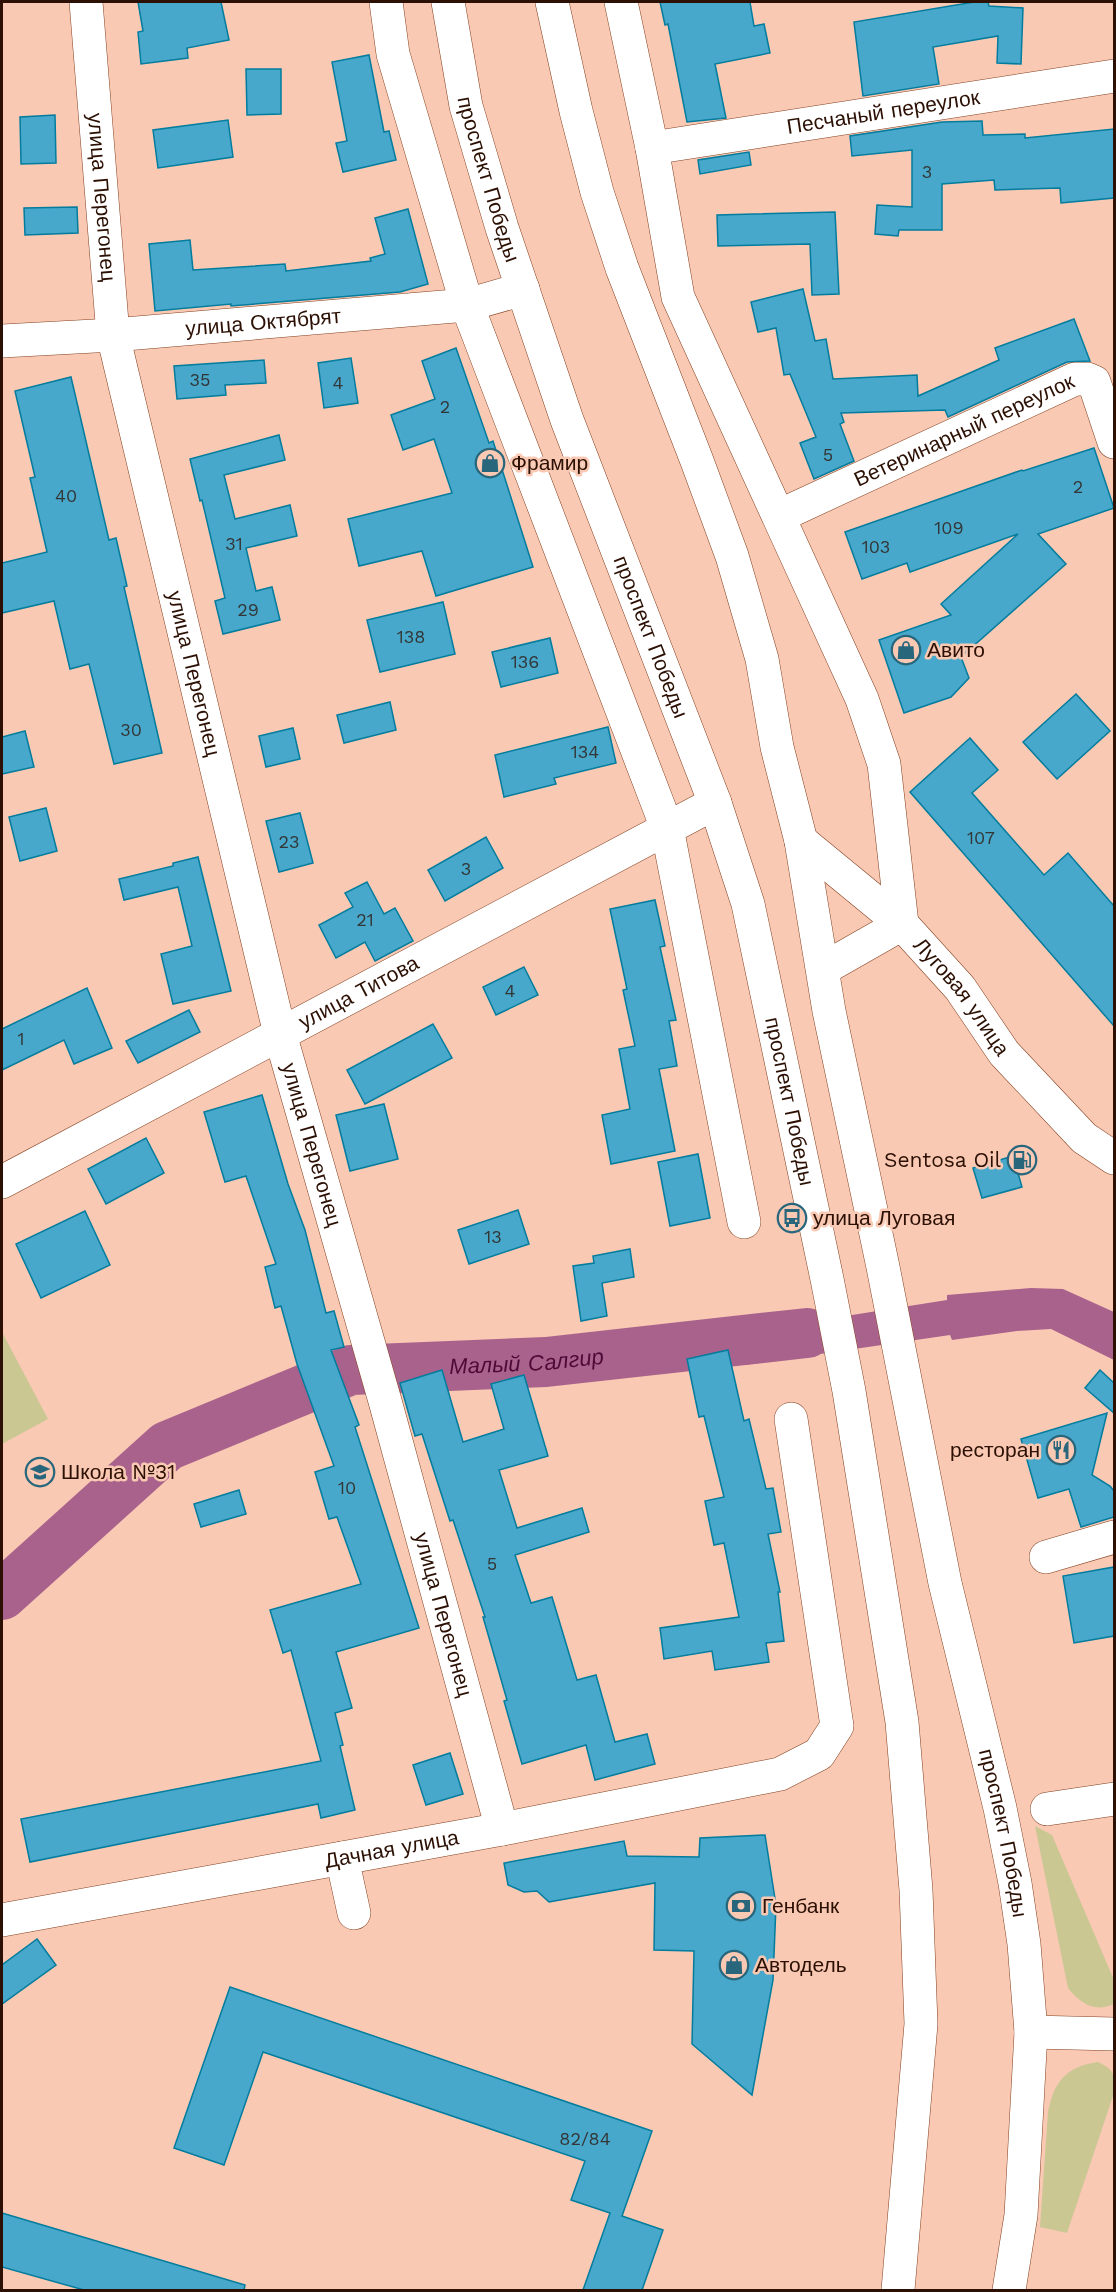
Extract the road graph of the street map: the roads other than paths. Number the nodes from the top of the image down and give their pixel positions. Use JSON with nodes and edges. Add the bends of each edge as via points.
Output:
{"nodes":[{"id":1,"x":86,"y":2,"type":"edge"},
{"id":2,"x":386,"y":2,"type":"edge"},
{"id":3,"x":448,"y":2,"type":"edge"},
{"id":4,"x":552,"y":2,"type":"edge"},
{"id":5,"x":621,"y":2,"type":"edge"},
{"id":6,"x":1114,"y":76,"type":"edge"},
{"id":7,"x":652,"y":148,"type":"junction"},
{"id":8,"x":524,"y":289,"type":"junction"},
{"id":9,"x":467,"y":305,"type":"junction"},
{"id":10,"x":113,"y":335,"type":"junction"},
{"id":11,"x":2,"y":342,"type":"edge"},
{"id":12,"x":1114,"y":442,"type":"edge"},
{"id":13,"x":779,"y":516,"type":"junction"},
{"id":14,"x":715,"y":803,"type":"junction"},
{"id":15,"x":667,"y":828,"type":"junction"},
{"id":16,"x":801,"y":841,"type":"junction"},
{"id":17,"x":902,"y":924,"type":"junction"},
{"id":18,"x":823,"y":969,"type":"junction"},
{"id":19,"x":280,"y":1034,"type":"junction"},
{"id":20,"x":1114,"y":1158,"type":"edge"},
{"id":21,"x":2,"y":1182,"type":"edge"},
{"id":22,"x":744,"y":1222,"type":"dead end"},
{"id":23,"x":791,"y":1419,"type":"dead end"},
{"id":24,"x":1114,"y":1537,"type":"edge"},
{"id":25,"x":1046,"y":1557,"type":"dead end"},
{"id":26,"x":1114,"y":1799,"type":"edge"},
{"id":27,"x":1047,"y":1809,"type":"dead end"},
{"id":28,"x":502,"y":1829,"type":"junction"},
{"id":29,"x":342,"y":1858,"type":"junction"},
{"id":30,"x":354,"y":1913,"type":"dead end"},
{"id":31,"x":2,"y":1920,"type":"edge"},
{"id":32,"x":1031,"y":2032,"type":"junction"},
{"id":33,"x":1114,"y":2034,"type":"edge"},
{"id":34,"x":898,"y":2290,"type":"edge"},
{"id":35,"x":1009,"y":2290,"type":"edge"}],
"edges":[{"from":1,"to":10,"type":"street","name":"улица Перегонец"},
{"from":2,"to":9,"type":"street","via":[[393,54]]},
{"from":3,"to":8,"type":"street","name":"проспект Победы","via":[[466,106]]},
{"from":4,"to":16,"type":"street","via":[[597,192],[638,314],[698,460],[732,556],[759,647],[777,747]]},
{"from":5,"to":7,"type":"street"},
{"from":6,"to":7,"type":"street","name":"Песчаный переулок"},
{"from":7,"to":13,"type":"street","via":[[678,297]]},
{"from":8,"to":9,"type":"street","name":"улица Октябрят"},
{"from":8,"to":14,"type":"street","name":"проспект Победы","via":[[567,420]]},
{"from":9,"to":10,"type":"street","name":"улица Октябрят"},
{"from":9,"to":15,"type":"street"},
{"from":10,"to":11,"type":"street","name":"улица Октябрят"},
{"from":10,"to":19,"type":"street","name":"улица Перегонец"},
{"from":12,"to":13,"type":"street","name":"Ветеринарный переулок","via":[[1094,382],[1075,379]]},
{"from":13,"to":17,"type":"street","via":[[862,699],[884,764]]},
{"from":14,"to":15,"type":"street","name":"улица Титова"},
{"from":14,"to":34,"type":"street","name":"проспект Победы","via":[[748,904],[827,1279],[902,1722],[916,1890],[921,2024]]},
{"from":15,"to":19,"type":"street","name":"улица Титова"},
{"from":15,"to":22,"type":"street"},
{"from":16,"to":17,"type":"street","name":"Луговая улица"},
{"from":16,"to":18,"type":"street"},
{"from":17,"to":18,"type":"street"},
{"from":17,"to":20,"type":"street","name":"Луговая улица","via":[[960,988],[1004,1053],[1084,1138]]},
{"from":18,"to":32,"type":"street","name":"проспект Победы","via":[[945,1583],[1016,1883]]},
{"from":19,"to":21,"type":"street","name":"улица Титова"},
{"from":19,"to":28,"type":"street","name":"улица Перегонец","via":[[386,1401]]},
{"from":23,"to":28,"type":"street","name":"Дачная улица","via":[[837,1726],[819,1754],[780,1774]]},
{"from":24,"to":25,"type":"street"},
{"from":26,"to":27,"type":"street"},
{"from":28,"to":29,"type":"street","name":"Дачная улица"},
{"from":29,"to":30,"type":"street"},
{"from":29,"to":31,"type":"street","name":"Дачная улица"},
{"from":32,"to":33,"type":"street"},
{"from":32,"to":35,"type":"street","name":"проспект Победы","via":[[1021,2215]]}]}
